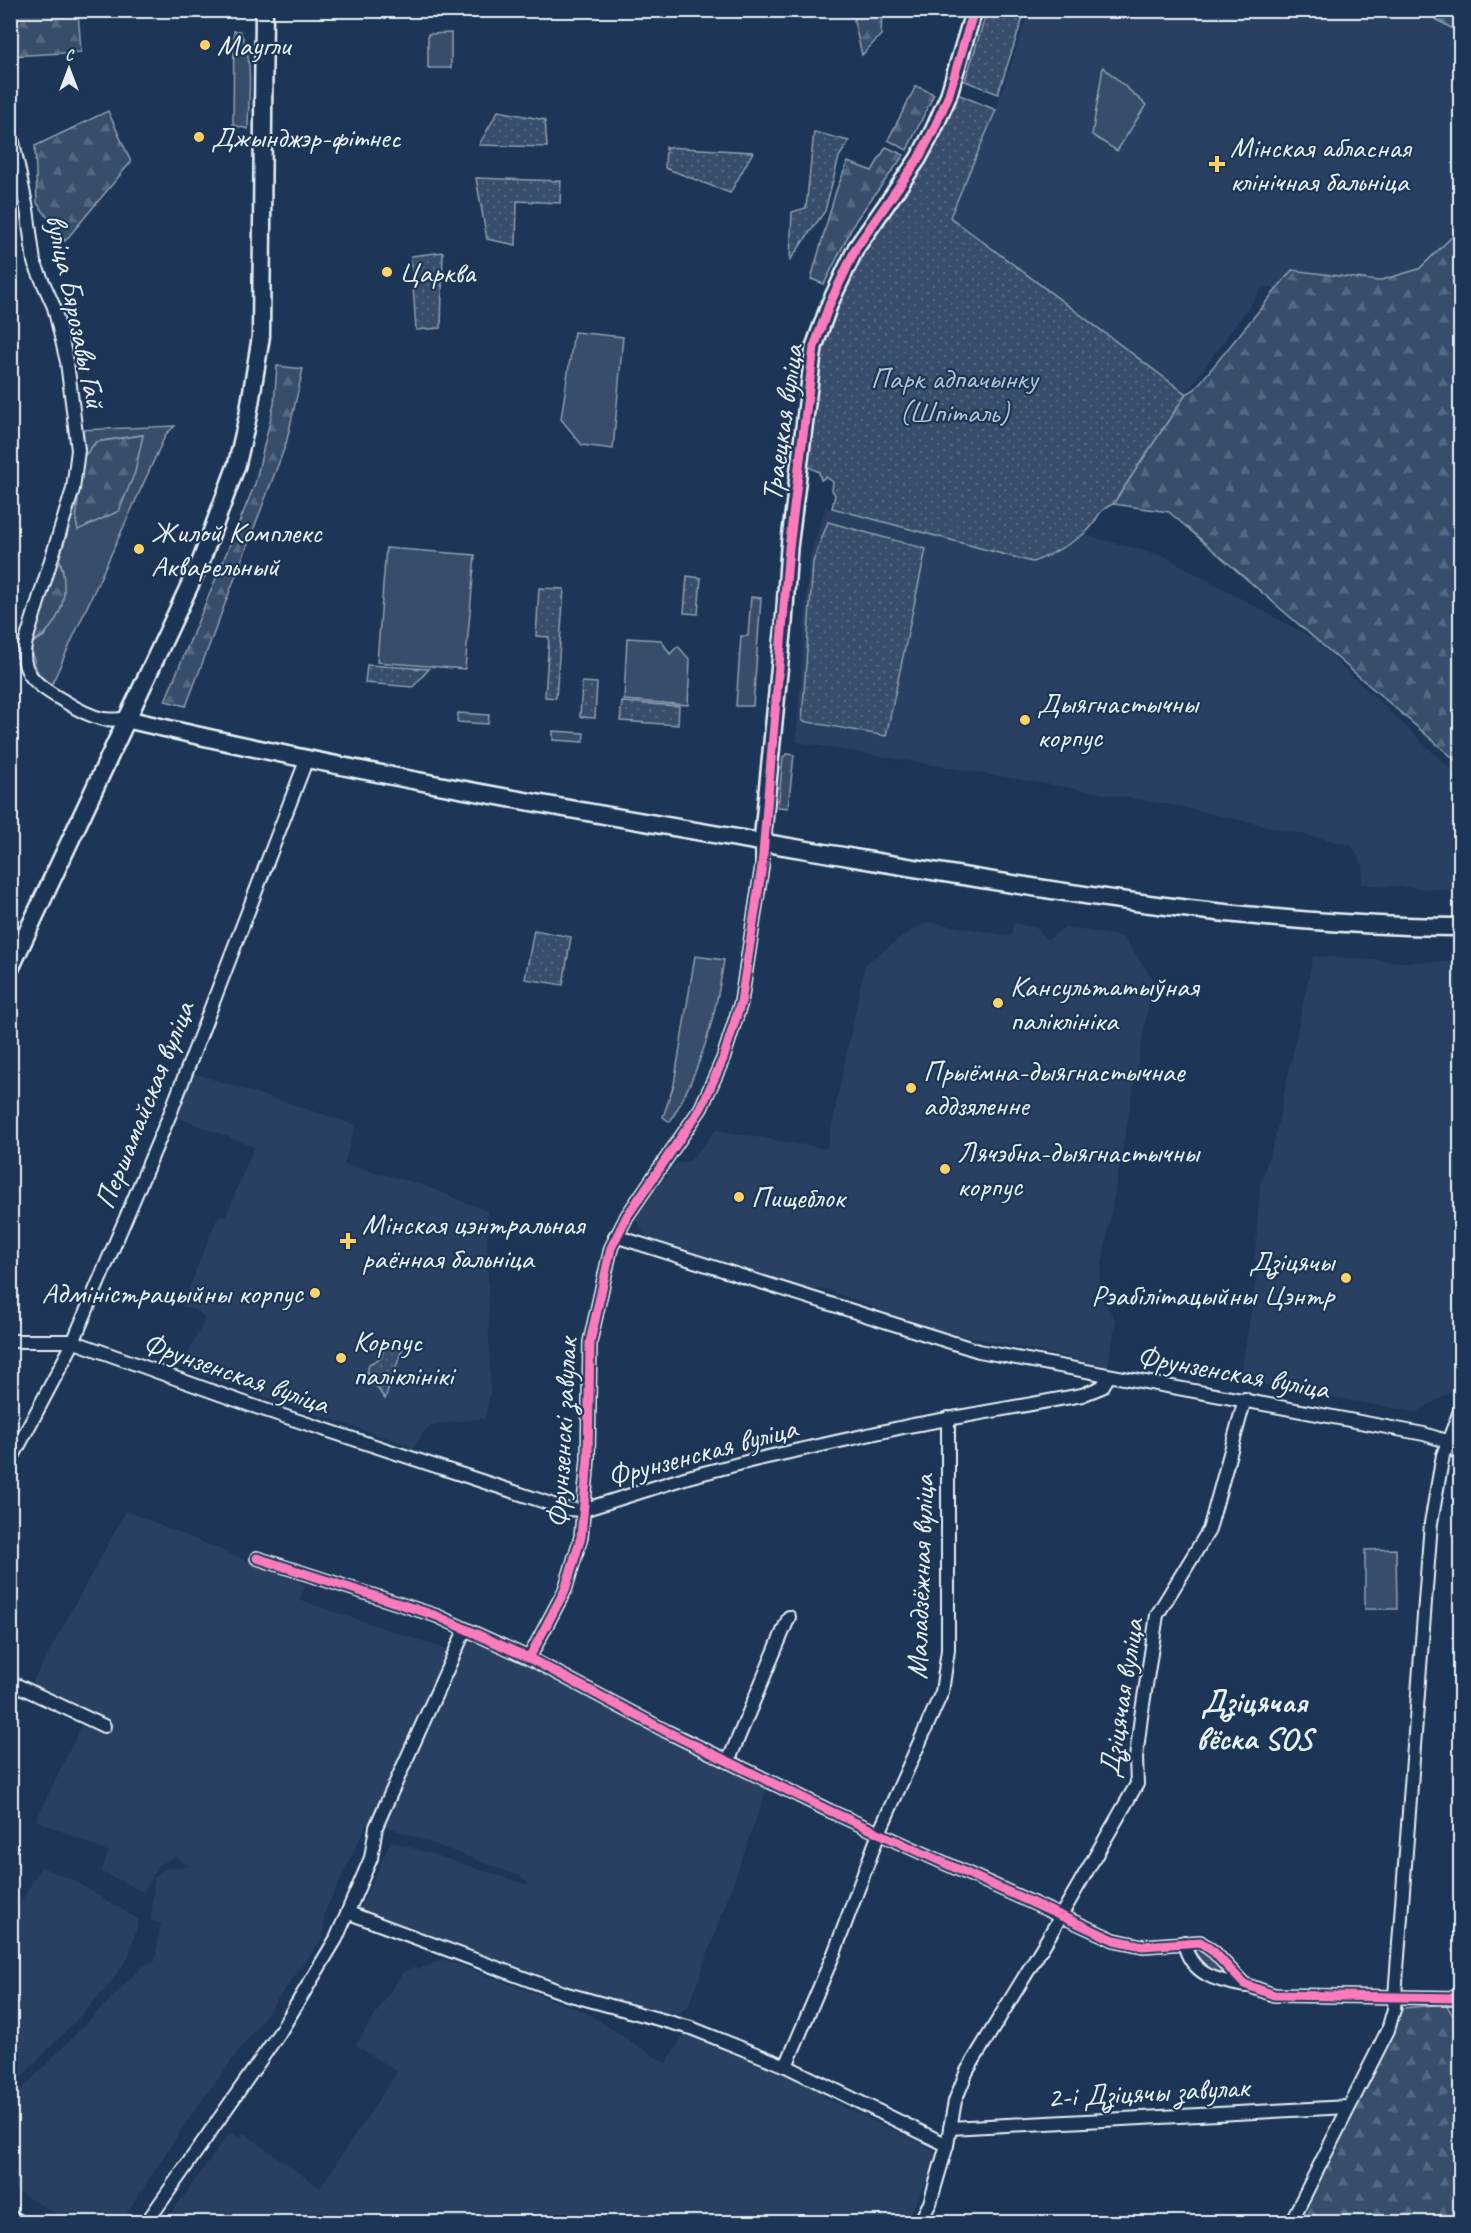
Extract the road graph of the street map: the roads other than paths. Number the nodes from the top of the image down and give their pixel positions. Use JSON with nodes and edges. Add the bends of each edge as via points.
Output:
{"nodes":[{"id":1,"x":264,"y":10,"type":"edge"},
{"id":2,"x":974,"y":10,"type":"edge"},
{"id":3,"x":10,"y":128,"type":"edge"},
{"id":4,"x":126,"y":719,"type":"junction"},
{"id":5,"x":306,"y":761,"type":"junction"},
{"id":6,"x":762,"y":843,"type":"junction"},
{"id":7,"x":1461,"y":927,"type":"edge"},
{"id":8,"x":10,"y":969,"type":"edge"},
{"id":9,"x":615,"y":1236,"type":"junction"},
{"id":10,"x":10,"y":1341,"type":"edge"},
{"id":11,"x":72,"y":1341,"type":"junction"},
{"id":12,"x":1108,"y":1376,"type":"junction"},
{"id":13,"x":1245,"y":1399,"type":"junction"},
{"id":14,"x":948,"y":1418,"type":"junction"},
{"id":15,"x":1459,"y":1418,"type":"edge"},
{"id":16,"x":1449,"y":1442,"type":"junction"},
{"id":17,"x":1461,"y":1456,"type":"edge"},
{"id":18,"x":10,"y":1462,"type":"edge"},
{"id":19,"x":583,"y":1510,"type":"junction"},
{"id":20,"x":257,"y":1558,"type":"dead end"},
{"id":21,"x":789,"y":1617,"type":"dead end"},
{"id":22,"x":465,"y":1630,"type":"junction"},
{"id":23,"x":529,"y":1658,"type":"junction"},
{"id":24,"x":10,"y":1682,"type":"edge"},
{"id":25,"x":104,"y":1726,"type":"dead end"},
{"id":26,"x":728,"y":1762,"type":"junction"},
{"id":27,"x":879,"y":1833,"type":"junction"},
{"id":28,"x":349,"y":1913,"type":"junction"},
{"id":29,"x":1059,"y":1916,"type":"junction"},
{"id":30,"x":1184,"y":1942,"type":"junction"},
{"id":31,"x":1250,"y":1987,"type":"junction"},
{"id":32,"x":1396,"y":1998,"type":"junction"},
{"id":33,"x":1461,"y":1998,"type":"edge"},
{"id":34,"x":786,"y":2066,"type":"junction"},
{"id":35,"x":1348,"y":2107,"type":"junction"},
{"id":36,"x":950,"y":2128,"type":"junction"},
{"id":37,"x":946,"y":2145,"type":"junction"},
{"id":38,"x":10,"y":2219,"type":"edge"},
{"id":39,"x":17,"y":2223,"type":"edge"},
{"id":40,"x":147,"y":2223,"type":"edge"},
{"id":41,"x":920,"y":2223,"type":"edge"},
{"id":42,"x":1291,"y":2223,"type":"edge"}],
"edges":[{"from":1,"to":4,"type":"main road","via":[[261,336],[248,416],[237,464],[212,536]]},
{"from":2,"to":6,"type":"street","name":"Траецкая вуліца","via":[[948,97],[933,131],[856,248],[814,347],[789,548]]},
{"from":3,"to":4,"type":"street","name":"вуліца Бярозавы Гай","via":[[34,262],[54,307],[67,362],[78,450],[73,489],[23,660],[37,685],[62,700],[103,719]]},
{"from":4,"to":5,"type":"main road"},
{"from":4,"to":8,"type":"main road"},
{"from":5,"to":6,"type":"main road"},
{"from":5,"to":11,"type":"street","name":"Першамайская вуліца","via":[[170,1114]]},
{"from":6,"to":7,"type":"main road","via":[[1155,906],[1339,923]]},
{"from":6,"to":9,"type":"street","name":"Фрунзенскі завулак","via":[[762,866],[741,1002],[723,1059],[701,1108]]},
{"from":9,"to":12,"type":"street","via":[[979,1351]]},
{"from":9,"to":19,"type":"street","name":"Фрунзенскі завулак","via":[[590,1342]]},
{"from":10,"to":11,"type":"street","name":"Фрунзенская вуліца"},
{"from":11,"to":18,"type":"street","name":"Першамайская вуліца"},
{"from":11,"to":19,"type":"street","name":"Фрунзенская вуліца","via":[[305,1424],[546,1503]]},
{"from":12,"to":13,"type":"street","name":"Фрунзенская вуліца"},
{"from":12,"to":14,"type":"street","name":"Фрунзенская вуліца","via":[[1102,1387],[1082,1395]]},
{"from":13,"to":16,"type":"street","name":"Фрунзенская вуліца"},
{"from":13,"to":29,"type":"street","name":"Дзіцячая вуліца","via":[[1209,1530],[1157,1615],[1136,1758],[1137,1784]]},
{"from":14,"to":19,"type":"street","name":"Фрунзенская вуліца","via":[[688,1477]]},
{"from":14,"to":27,"type":"street","name":"Маладзёжная вуліца","via":[[947,1671],[940,1702]]},
{"from":15,"to":16,"type":"street"},
{"from":16,"to":17,"type":"street"},
{"from":16,"to":32,"type":"street","via":[[1443,1455],[1431,1523]]},
{"from":19,"to":23,"type":"street","name":"Фрунзенскі завулак","via":[[581,1538],[565,1590]]},
{"from":20,"to":22,"type":"street","via":[[402,1603]]},
{"from":21,"to":26,"type":"street"},
{"from":22,"to":23,"type":"street"},
{"from":22,"to":28,"type":"street","via":[[382,1813],[371,1858]]},
{"from":23,"to":26,"type":"street"},
{"from":24,"to":25,"type":"street"},
{"from":26,"to":27,"type":"street"},
{"from":27,"to":29,"type":"street"},
{"from":27,"to":34,"type":"street","name":"Маладзёжная вуліца"},
{"from":28,"to":34,"type":"street","via":[[567,1994],[691,2028]]},
{"from":28,"to":40,"type":"street","via":[[280,2032]]},
{"from":29,"to":30,"type":"street","via":[[1130,1944]]},
{"from":29,"to":36,"type":"street","name":"Дзіцячая вуліца","via":[[967,2071]]},
{"from":30,"to":31,"type":"street","via":[[1200,1942]]},
{"from":30,"to":31,"type":"street","via":[[1191,1961],[1203,1974]]},
{"from":31,"to":32,"type":"street","via":[[1287,1997]]},
{"from":32,"to":33,"type":"street"},
{"from":32,"to":35,"type":"street","via":[[1389,2030]]},
{"from":34,"to":37,"type":"street"},
{"from":35,"to":36,"type":"street","name":"2-і Дзіцячы завулак"},
{"from":35,"to":42,"type":"street"},
{"from":36,"to":37,"type":"street","name":"Дзіцячая вуліца"},
{"from":37,"to":41,"type":"street","name":"Дзіцячая вуліца","via":[[930,2203]]},
{"from":38,"to":39,"type":"street"}]}
